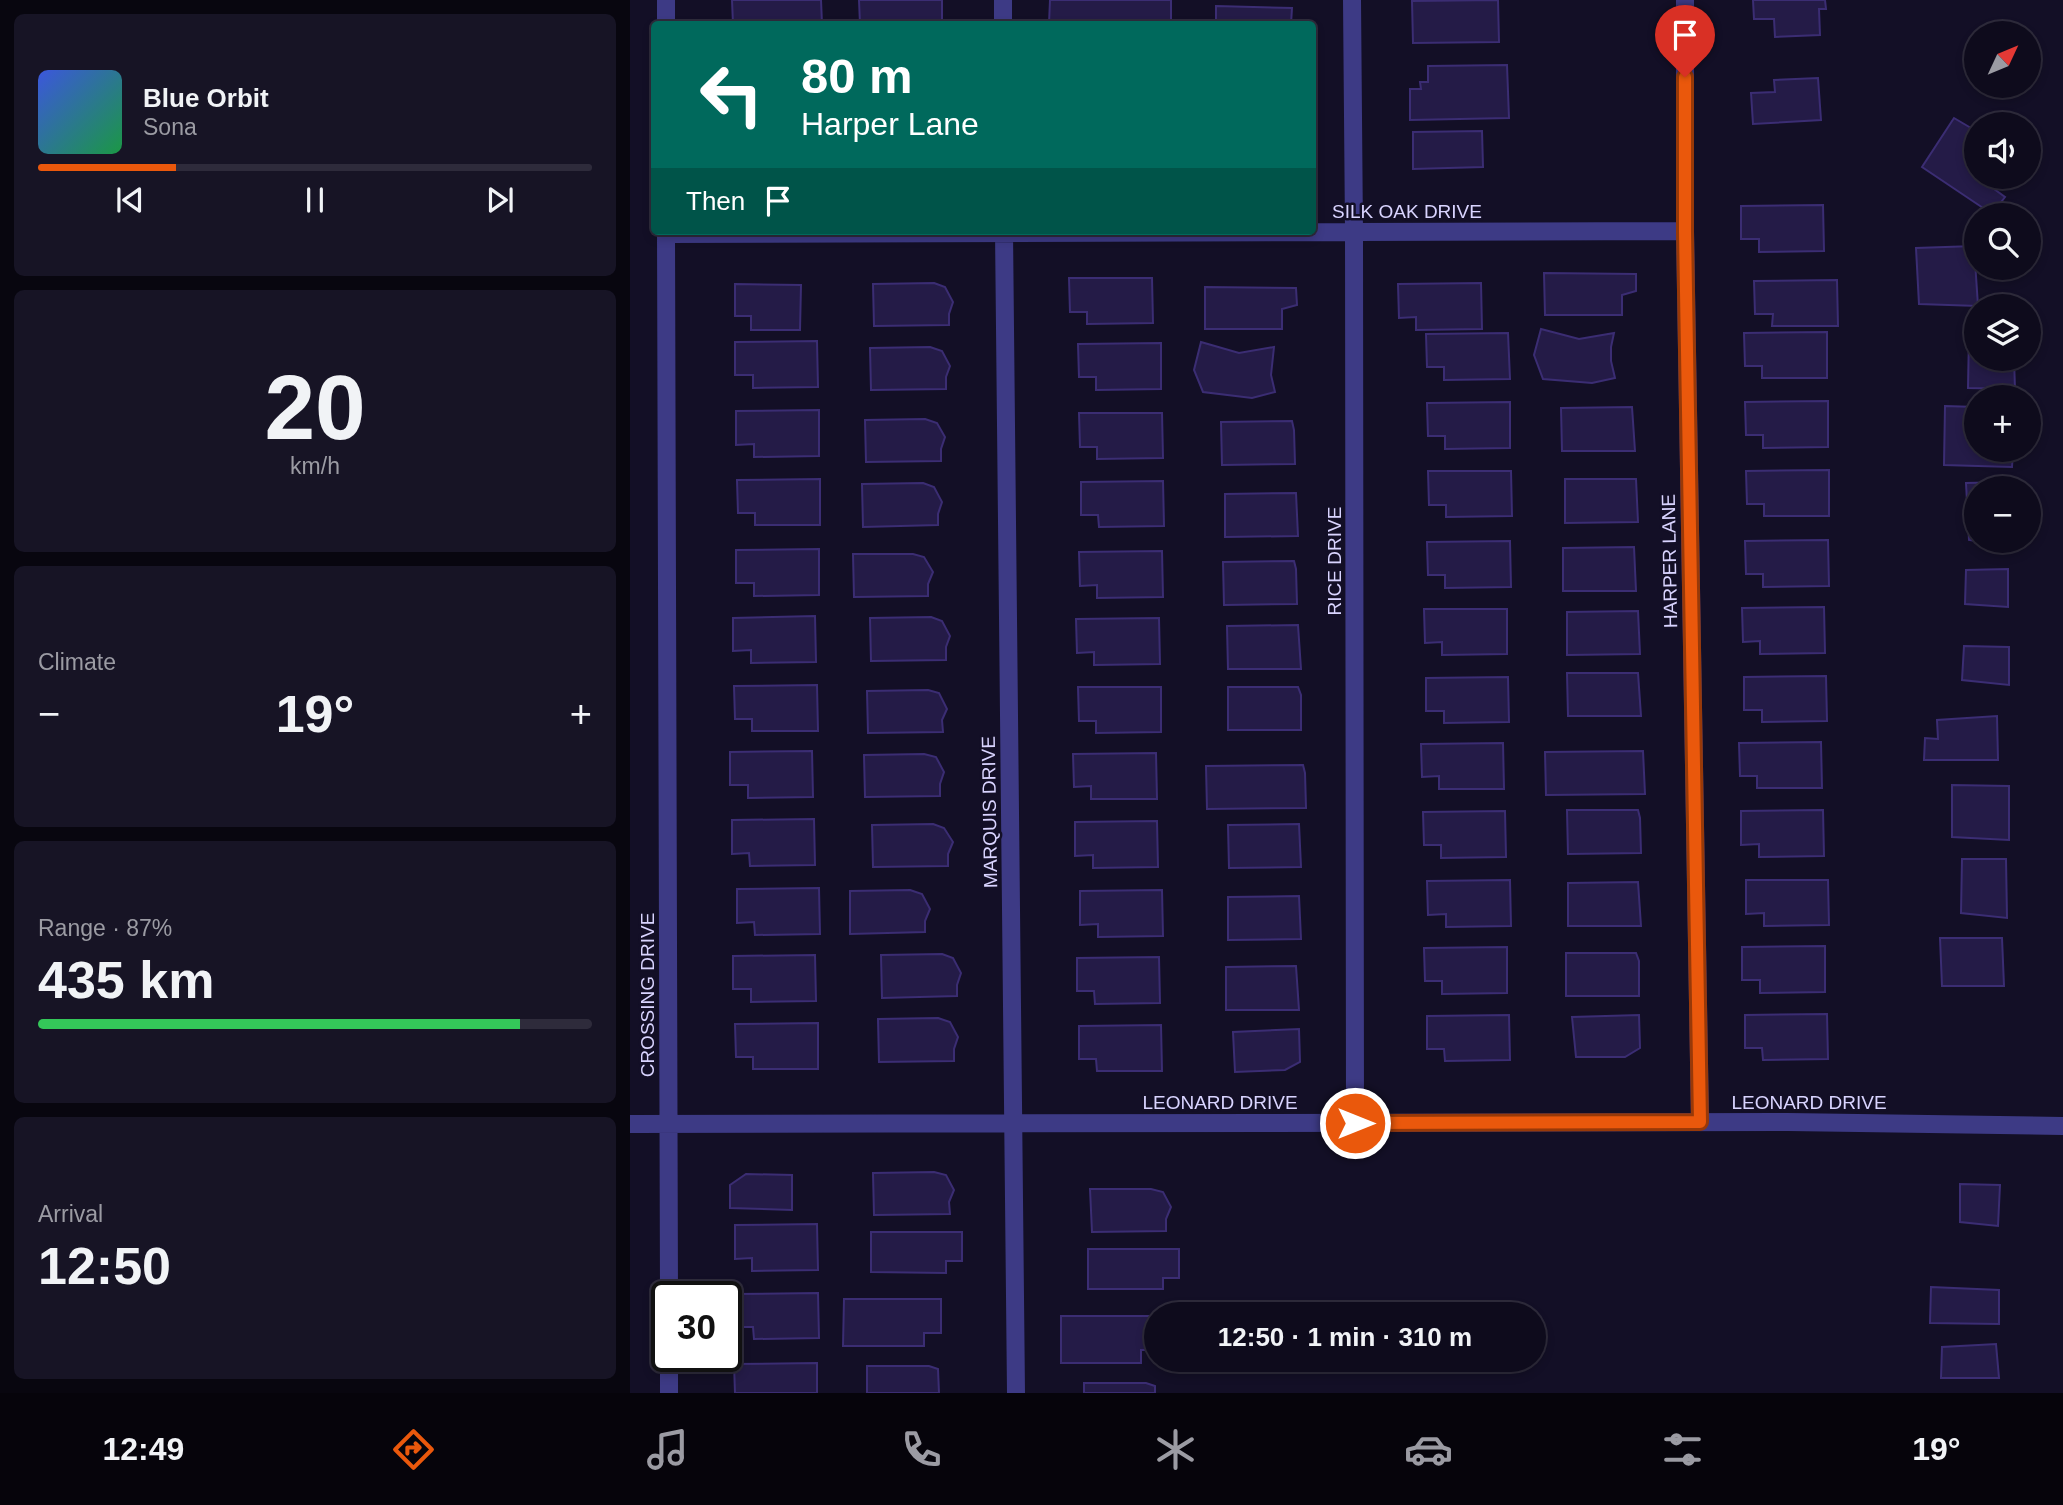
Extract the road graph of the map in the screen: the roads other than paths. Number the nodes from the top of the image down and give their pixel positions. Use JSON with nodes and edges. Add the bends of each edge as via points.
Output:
{"nodes":[{"id":1,"x":666,"y":0,"type":"edge"},
{"id":2,"x":1003,"y":0,"type":"edge"},
{"id":3,"x":1352,"y":0,"type":"edge"},
{"id":4,"x":1685,"y":0,"type":"edge"},
{"id":5,"x":666,"y":21,"type":"edge"},
{"id":6,"x":1003,"y":21,"type":"edge"},
{"id":7,"x":1685,"y":232,"type":"junction"},
{"id":8,"x":1316,"y":233,"type":"edge"},
{"id":9,"x":1354,"y":233,"type":"junction"},
{"id":10,"x":666,"y":235,"type":"edge"},
{"id":11,"x":1004,"y":235,"type":"edge"},
{"id":12,"x":1700,"y":1122,"type":"junction"},
{"id":13,"x":1355,"y":1123,"type":"junction"},
{"id":14,"x":669,"y":1124,"type":"junction"},
{"id":15,"x":1014,"y":1124,"type":"junction"},
{"id":16,"x":630,"y":1125,"type":"edge"},
{"id":17,"x":2063,"y":1126,"type":"edge"},
{"id":18,"x":669,"y":1281,"type":"edge"},
{"id":19,"x":669,"y":1372,"type":"edge"},
{"id":20,"x":669,"y":1393,"type":"edge"},
{"id":21,"x":1016,"y":1393,"type":"edge"}],
"edges":[{"from":1,"to":5,"type":"street"},
{"from":2,"to":6,"type":"street"},
{"from":3,"to":9,"type":"street","name":"RICE DRIVE"},
{"from":4,"to":7,"type":"street","name":"HARPER LANE"},
{"from":7,"to":9,"type":"street","name":"SILK OAK DRIVE"},
{"from":7,"to":12,"type":"street","name":"HARPER LANE"},
{"from":8,"to":9,"type":"street","name":"SILK OAK DRIVE"},
{"from":9,"to":13,"type":"street","name":"RICE DRIVE"},
{"from":10,"to":14,"type":"street","name":"CROSSING DRIVE"},
{"from":11,"to":15,"type":"street","name":"MARQUIS DRIVE"},
{"from":12,"to":13,"type":"street","name":"LEONARD DRIVE"},
{"from":12,"to":17,"type":"street","name":"LEONARD DRIVE"},
{"from":13,"to":15,"type":"street","name":"LEONARD DRIVE"},
{"from":14,"to":15,"type":"street","name":"LEONARD DRIVE"},
{"from":14,"to":16,"type":"street","name":"LEONARD DRIVE"},
{"from":14,"to":18,"type":"street","name":"CROSSING DRIVE"},
{"from":15,"to":21,"type":"street","name":"MARQUIS DRIVE"},
{"from":19,"to":20,"type":"street"}]}
